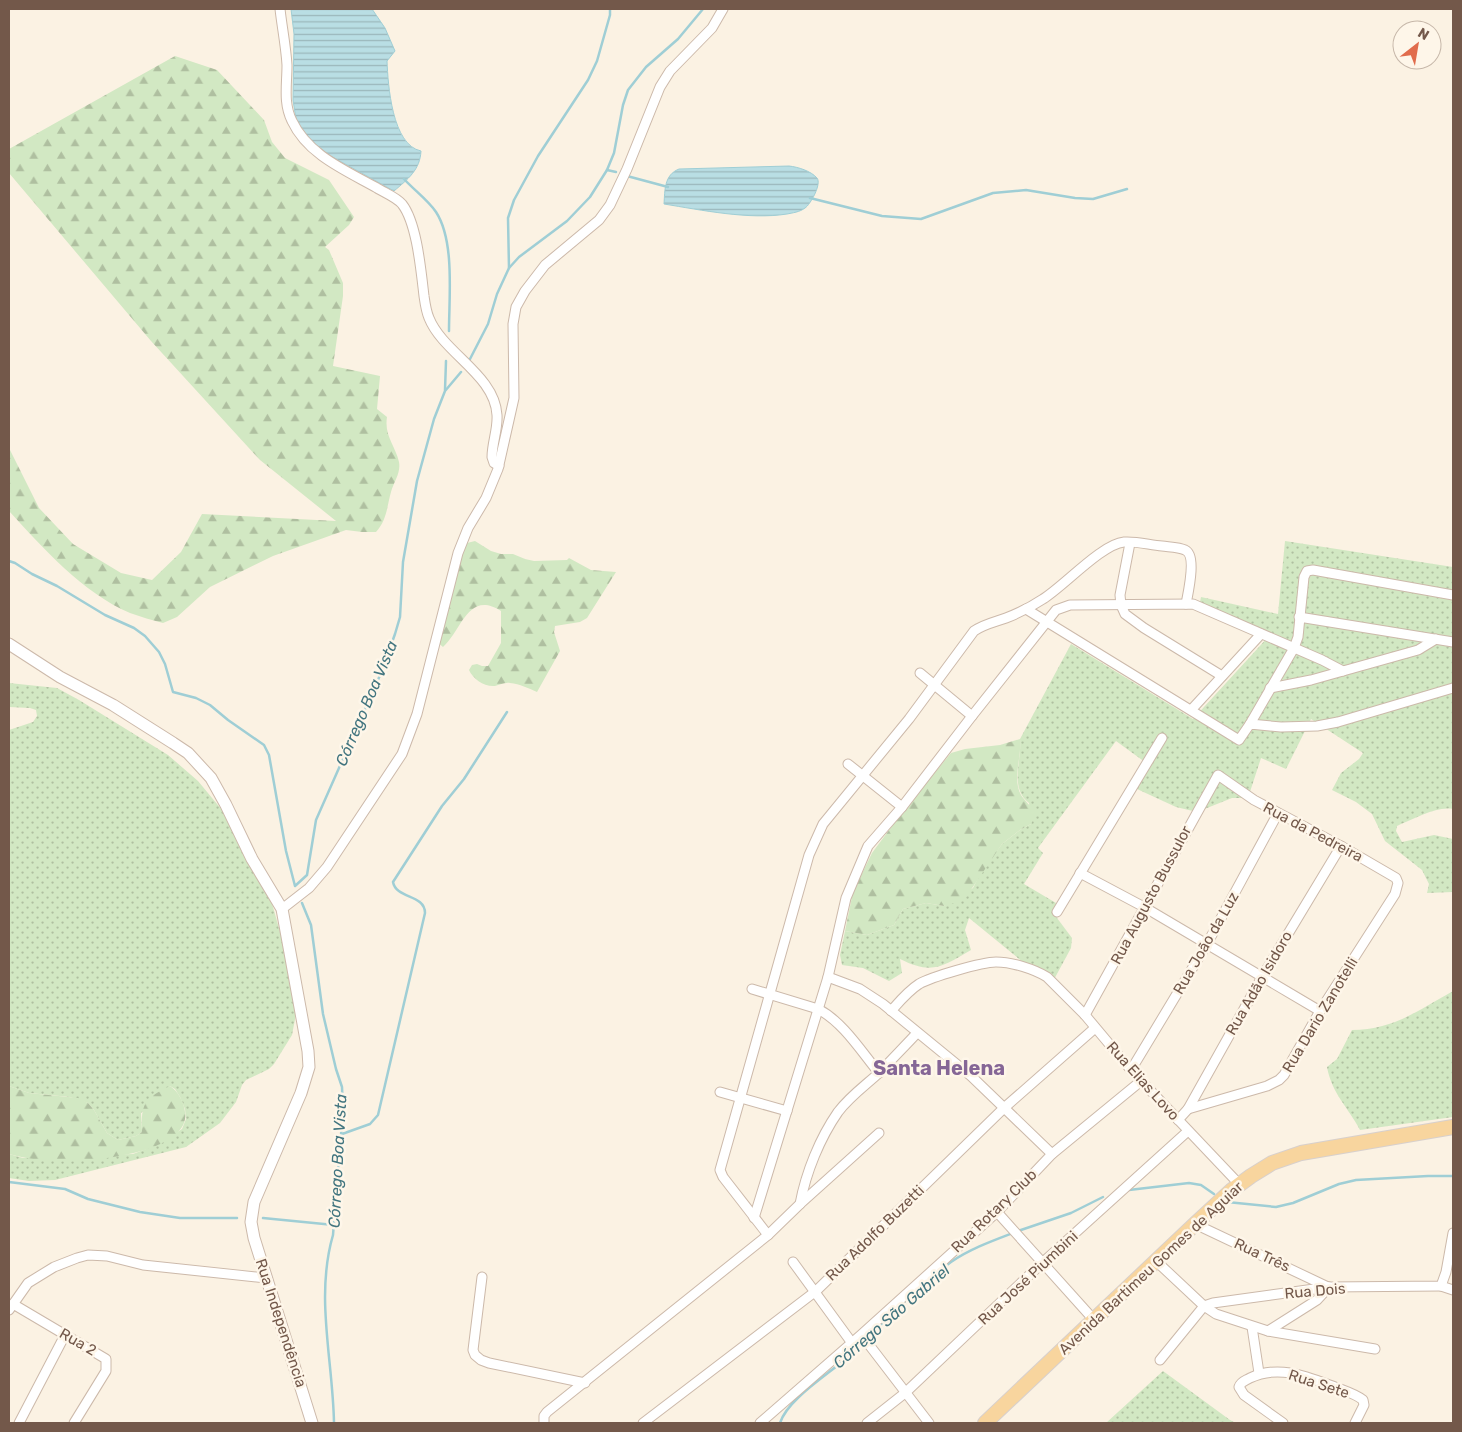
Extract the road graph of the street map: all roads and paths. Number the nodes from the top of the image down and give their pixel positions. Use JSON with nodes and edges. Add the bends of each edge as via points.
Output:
{"nodes":[{"id":1,"x":280,"y":9,"type":"edge"},
{"id":2,"x":723,"y":9,"type":"edge"},
{"id":3,"x":499,"y":466,"type":"junction"},
{"id":4,"x":1130,"y":543,"type":"junction"},
{"id":5,"x":1453,"y":595,"type":"edge"},
{"id":6,"x":1043,"y":599,"type":"junction"},
{"id":7,"x":1186,"y":604,"type":"junction"},
{"id":8,"x":1121,"y":605,"type":"junction"},
{"id":9,"x":1026,"y":609,"type":"junction"},
{"id":10,"x":1056,"y":610,"type":"junction"},
{"id":11,"x":1299,"y":617,"type":"junction"},
{"id":12,"x":1046,"y":622,"type":"junction"},
{"id":13,"x":1262,"y":634,"type":"junction"},
{"id":14,"x":1436,"y":639,"type":"junction"},
{"id":15,"x":1453,"y":642,"type":"edge"},
{"id":16,"x":9,"y":644,"type":"edge"},
{"id":17,"x":1294,"y":648,"type":"junction"},
{"id":18,"x":1342,"y":671,"type":"junction"},
{"id":19,"x":920,"y":673,"type":"dead end"},
{"id":20,"x":1222,"y":676,"type":"junction"},
{"id":21,"x":936,"y":684,"type":"junction"},
{"id":22,"x":1270,"y":688,"type":"junction"},
{"id":23,"x":1453,"y":688,"type":"edge"},
{"id":24,"x":1192,"y":710,"type":"junction"},
{"id":25,"x":972,"y":716,"type":"junction"},
{"id":26,"x":1250,"y":724,"type":"junction"},
{"id":27,"x":1162,"y":738,"type":"dead end"},
{"id":28,"x":848,"y":764,"type":"dead end"},
{"id":29,"x":1218,"y":775,"type":"joint"},
{"id":30,"x":863,"y":776,"type":"junction"},
{"id":31,"x":902,"y":807,"type":"junction"},
{"id":32,"x":1278,"y":814,"type":"junction"},
{"id":33,"x":1341,"y":846,"type":"junction"},
{"id":34,"x":1080,"y":874,"type":"junction"},
{"id":35,"x":1395,"y":894,"type":"joint"},
{"id":36,"x":1144,"y":907,"type":"junction"},
{"id":37,"x":282,"y":909,"type":"junction"},
{"id":38,"x":1058,"y":912,"type":"dead end"},
{"id":39,"x":1207,"y":944,"type":"junction"},
{"id":40,"x":828,"y":977,"type":"junction"},
{"id":41,"x":1262,"y":977,"type":"junction"},
{"id":42,"x":752,"y":989,"type":"dead end"},
{"id":43,"x":770,"y":994,"type":"junction"},
{"id":44,"x":818,"y":1009,"type":"junction"},
{"id":45,"x":891,"y":1011,"type":"junction"},
{"id":46,"x":1320,"y":1011,"type":"junction"},
{"id":47,"x":1085,"y":1015,"type":"junction"},
{"id":48,"x":1095,"y":1028,"type":"junction"},
{"id":49,"x":917,"y":1033,"type":"junction"},
{"id":50,"x":1131,"y":1070,"type":"junction"},
{"id":51,"x":879,"y":1072,"type":"junction"},
{"id":52,"x":1141,"y":1081,"type":"junction"},
{"id":53,"x":720,"y":1092,"type":"dead end"},
{"id":54,"x":741,"y":1098,"type":"junction"},
{"id":55,"x":1004,"y":1108,"type":"junction"},
{"id":56,"x":1188,"y":1109,"type":"junction"},
{"id":57,"x":787,"y":1111,"type":"junction"},
{"id":58,"x":1178,"y":1120,"type":"junction"},
{"id":59,"x":1453,"y":1127,"type":"edge"},
{"id":60,"x":1188,"y":1131,"type":"junction"},
{"id":61,"x":879,"y":1132,"type":"dead end"},
{"id":62,"x":1052,"y":1154,"type":"junction"},
{"id":63,"x":1232,"y":1190,"type":"junction"},
{"id":64,"x":800,"y":1204,"type":"junction"},
{"id":65,"x":997,"y":1212,"type":"junction"},
{"id":66,"x":754,"y":1218,"type":"junction"},
{"id":67,"x":1196,"y":1224,"type":"junction"},
{"id":68,"x":1453,"y":1232,"type":"edge"},
{"id":69,"x":768,"y":1235,"type":"junction"},
{"id":70,"x":1156,"y":1261,"type":"junction"},
{"id":71,"x":793,"y":1262,"type":"dead end"},
{"id":72,"x":1042,"y":1263,"type":"junction"},
{"id":73,"x":482,"y":1277,"type":"dead end"},
{"id":74,"x":266,"y":1278,"type":"junction"},
{"id":75,"x":1441,"y":1286,"type":"junction"},
{"id":76,"x":1328,"y":1287,"type":"junction"},
{"id":77,"x":1453,"y":1290,"type":"edge"},
{"id":78,"x":816,"y":1291,"type":"junction"},
{"id":79,"x":1204,"y":1306,"type":"junction"},
{"id":80,"x":11,"y":1307,"type":"edge"},
{"id":81,"x":1094,"y":1320,"type":"junction"},
{"id":82,"x":1252,"y":1327,"type":"junction"},
{"id":83,"x":1268,"y":1331,"type":"junction"},
{"id":84,"x":65,"y":1334,"type":"junction"},
{"id":85,"x":852,"y":1343,"type":"junction"},
{"id":86,"x":870,"y":1346,"type":"dead end"},
{"id":87,"x":1375,"y":1349,"type":"dead end"},
{"id":88,"x":1160,"y":1360,"type":"dead end"},
{"id":89,"x":1259,"y":1373,"type":"junction"},
{"id":90,"x":585,"y":1383,"type":"junction"},
{"id":91,"x":905,"y":1393,"type":"junction"},
{"id":92,"x":19,"y":1423,"type":"edge"},
{"id":93,"x":74,"y":1423,"type":"edge"},
{"id":94,"x":312,"y":1423,"type":"edge"},
{"id":95,"x":544,"y":1423,"type":"edge"},
{"id":96,"x":643,"y":1423,"type":"edge"},
{"id":97,"x":760,"y":1423,"type":"edge"},
{"id":98,"x":867,"y":1423,"type":"edge"},
{"id":99,"x":929,"y":1423,"type":"edge"},
{"id":100,"x":985,"y":1423,"type":"edge"},
{"id":101,"x":1283,"y":1423,"type":"edge"},
{"id":102,"x":1355,"y":1423,"type":"edge"}],
"edges":[{"from":1,"to":3,"type":"street","via":[[287,64],[287,110],[292,122],[321,155],[405,208],[413,232],[428,316],[440,335],[492,395],[498,417],[492,456]]},
{"from":2,"to":3,"type":"street","via":[[712,28],[670,71],[660,87],[610,205],[599,220],[545,265],[516,307],[513,324],[514,398]]},
{"from":3,"to":37,"type":"street","via":[[458,553],[417,714],[402,754],[326,867],[309,888]]},
{"from":4,"to":6,"type":"street","via":[[1104,551]]},
{"from":4,"to":7,"type":"street","via":[[1173,547],[1189,553],[1191,564]]},
{"from":4,"to":8,"type":"street"},
{"from":5,"to":11,"type":"street","via":[[1307,570]]},
{"from":6,"to":9,"type":"street"},
{"from":6,"to":10,"type":"street"},
{"from":7,"to":8,"type":"street"},
{"from":7,"to":13,"type":"street","via":[[1200,606]]},
{"from":8,"to":10,"type":"street","via":[[1070,605]]},
{"from":8,"to":20,"type":"street","via":[[1129,618]]},
{"from":9,"to":12,"type":"street"},
{"from":9,"to":21,"type":"street","via":[[974,630]]},
{"from":10,"to":12,"type":"street"},
{"from":11,"to":14,"type":"street"},
{"from":11,"to":17,"type":"street"},
{"from":12,"to":24,"type":"street"},
{"from":12,"to":25,"type":"street"},
{"from":13,"to":17,"type":"street"},
{"from":13,"to":20,"type":"street"},
{"from":14,"to":15,"type":"street"},
{"from":14,"to":18,"type":"street","via":[[1418,650]]},
{"from":16,"to":37,"type":"street","via":[[188,753],[211,778],[252,859]]},
{"from":17,"to":18,"type":"street"},
{"from":17,"to":22,"type":"street"},
{"from":18,"to":22,"type":"street"},
{"from":19,"to":21,"type":"street"},
{"from":20,"to":24,"type":"street"},
{"from":21,"to":25,"type":"street"},
{"from":21,"to":30,"type":"street"},
{"from":22,"to":26,"type":"street"},
{"from":23,"to":26,"type":"street","via":[[1317,726]]},
{"from":24,"to":26,"type":"street","via":[[1239,740]]},
{"from":25,"to":31,"type":"street"},
{"from":27,"to":34,"type":"street"},
{"from":28,"to":30,"type":"street"},
{"from":29,"to":32,"type":"street","name":"Rua da Pedreira"},
{"from":29,"to":36,"type":"street","name":"Rua Augusto Bussulor"},
{"from":30,"to":31,"type":"street"},
{"from":30,"to":43,"type":"street","via":[[823,824],[814,841]]},
{"from":31,"to":40,"type":"street","via":[[868,846],[855,874],[846,898]]},
{"from":32,"to":33,"type":"street","name":"Rua da Pedreira"},
{"from":32,"to":39,"type":"street","name":"Rua João da Luz"},
{"from":33,"to":35,"type":"street","name":"Rua da Pedreira","via":[[1396,878]]},
{"from":33,"to":41,"type":"street","name":"Rua Adão Isidoro"},
{"from":34,"to":36,"type":"street"},
{"from":34,"to":38,"type":"street"},
{"from":35,"to":46,"type":"street","name":"Rua Dario Zanotelli"},
{"from":36,"to":39,"type":"street"},
{"from":36,"to":47,"type":"street","name":"Rua Augusto Bussulor"},
{"from":37,"to":74,"type":"street","name":"Rua Independência","via":[[309,1067],[298,1102],[254,1202],[251,1222]]},
{"from":39,"to":41,"type":"street"},
{"from":39,"to":50,"type":"street","name":"Rua João da Luz"},
{"from":40,"to":44,"type":"street"},
{"from":40,"to":45,"type":"street","via":[[860,989]]},
{"from":41,"to":46,"type":"street"},
{"from":41,"to":56,"type":"street","name":"Rua Adão Isidoro"},
{"from":42,"to":43,"type":"street"},
{"from":43,"to":44,"type":"street"},
{"from":43,"to":54,"type":"street"},
{"from":44,"to":51,"type":"street","via":[[836,1021]]},
{"from":44,"to":57,"type":"street"},
{"from":45,"to":47,"type":"street","name":"Rua Elias Lovo","via":[[919,984],[994,961],[1026,968],[1047,977]]},
{"from":45,"to":49,"type":"street"},
{"from":46,"to":56,"type":"street","name":"Rua Dario Zanotelli","via":[[1279,1080]]},
{"from":47,"to":48,"type":"street","name":"Rua Elias Lovo"},
{"from":48,"to":50,"type":"street","name":"Rua Elias Lovo"},
{"from":48,"to":55,"type":"street","name":"Rua Adolfo Buzetti"},
{"from":49,"to":51,"type":"street"},
{"from":49,"to":55,"type":"street","via":[[972,1076]]},
{"from":50,"to":52,"type":"street","name":"Rua Elias Lovo"},
{"from":51,"to":64,"type":"street","via":[[852,1097],[832,1123],[816,1153]]},
{"from":52,"to":58,"type":"street","name":"Rua Elias Lovo"},
{"from":52,"to":62,"type":"street","name":"Rua Rotary Club"},
{"from":53,"to":54,"type":"street"},
{"from":54,"to":57,"type":"street"},
{"from":54,"to":66,"type":"street","via":[[720,1170]]},
{"from":55,"to":62,"type":"street"},
{"from":55,"to":78,"type":"street","name":"Rua Adolfo Buzetti"},
{"from":56,"to":58,"type":"street","name":"Rua Adão Isidoro"},
{"from":57,"to":66,"type":"street"},
{"from":58,"to":60,"type":"street","name":"Rua Elias Lovo"},
{"from":59,"to":63,"type":"main road","name":"Avenida Bartimeu Gomes de Aguiar","via":[[1301,1153],[1272,1163]]},
{"from":60,"to":63,"type":"street","name":"Rua Elias Lovo"},
{"from":60,"to":72,"type":"street","name":"Rua José Piumbini"},
{"from":61,"to":64,"type":"street"},
{"from":62,"to":65,"type":"street","name":"Rua Rotary Club"},
{"from":63,"to":67,"type":"main road","name":"Avenida Bartimeu Gomes de Aguiar"},
{"from":64,"to":69,"type":"street"},
{"from":65,"to":72,"type":"street"},
{"from":65,"to":85,"type":"street","name":"Rua Rotary Club"},
{"from":66,"to":69,"type":"street"},
{"from":67,"to":70,"type":"main road","name":"Avenida Bartimeu Gomes de Aguiar"},
{"from":67,"to":76,"type":"street","name":"Rua Três"},
{"from":68,"to":75,"type":"street"},
{"from":69,"to":90,"type":"street"},
{"from":70,"to":79,"type":"street"},
{"from":70,"to":81,"type":"main road","name":"Avenida Bartimeu Gomes de Aguiar"},
{"from":71,"to":78,"type":"street"},
{"from":72,"to":81,"type":"street"},
{"from":72,"to":91,"type":"street","name":"Rua José Piumbini"},
{"from":73,"to":90,"type":"street","via":[[475,1355],[489,1363]]},
{"from":74,"to":80,"type":"street","via":[[150,1266],[88,1255],[41,1275],[28,1284]]},
{"from":74,"to":94,"type":"street","name":"Rua Independência"},
{"from":75,"to":76,"type":"street","name":"Rua Dois"},
{"from":75,"to":77,"type":"street","name":"Rua Dois"},
{"from":76,"to":79,"type":"street","name":"Rua Dois","via":[[1220,1301]]},
{"from":76,"to":83,"type":"street","via":[[1317,1300]]},
{"from":78,"to":85,"type":"street"},
{"from":78,"to":96,"type":"street","name":"Rua Adolfo Buzetti"},
{"from":79,"to":82,"type":"street","via":[[1216,1314]]},
{"from":79,"to":88,"type":"street"},
{"from":80,"to":84,"type":"street","name":"Rua 2"},
{"from":81,"to":100,"type":"main road","name":"Avenida Bartimeu Gomes de Aguiar"},
{"from":82,"to":83,"type":"street"},
{"from":82,"to":89,"type":"street"},
{"from":83,"to":87,"type":"street"},
{"from":84,"to":92,"type":"street"},
{"from":84,"to":93,"type":"street","name":"Rua 2","via":[[103,1356],[107,1362],[106,1371]]},
{"from":85,"to":97,"type":"street","name":"Rua Rotary Club"},
{"from":86,"to":91,"type":"street"},
{"from":89,"to":101,"type":"street","name":"Rua Sete","via":[[1240,1384],[1241,1391]]},
{"from":89,"to":102,"type":"street","name":"Rua Sete","via":[[1301,1374],[1360,1397],[1364,1405]]},
{"from":90,"to":95,"type":"street","via":[[547,1412]]},
{"from":91,"to":98,"type":"street","name":"Rua José Piumbini"},
{"from":91,"to":99,"type":"street"}]}
